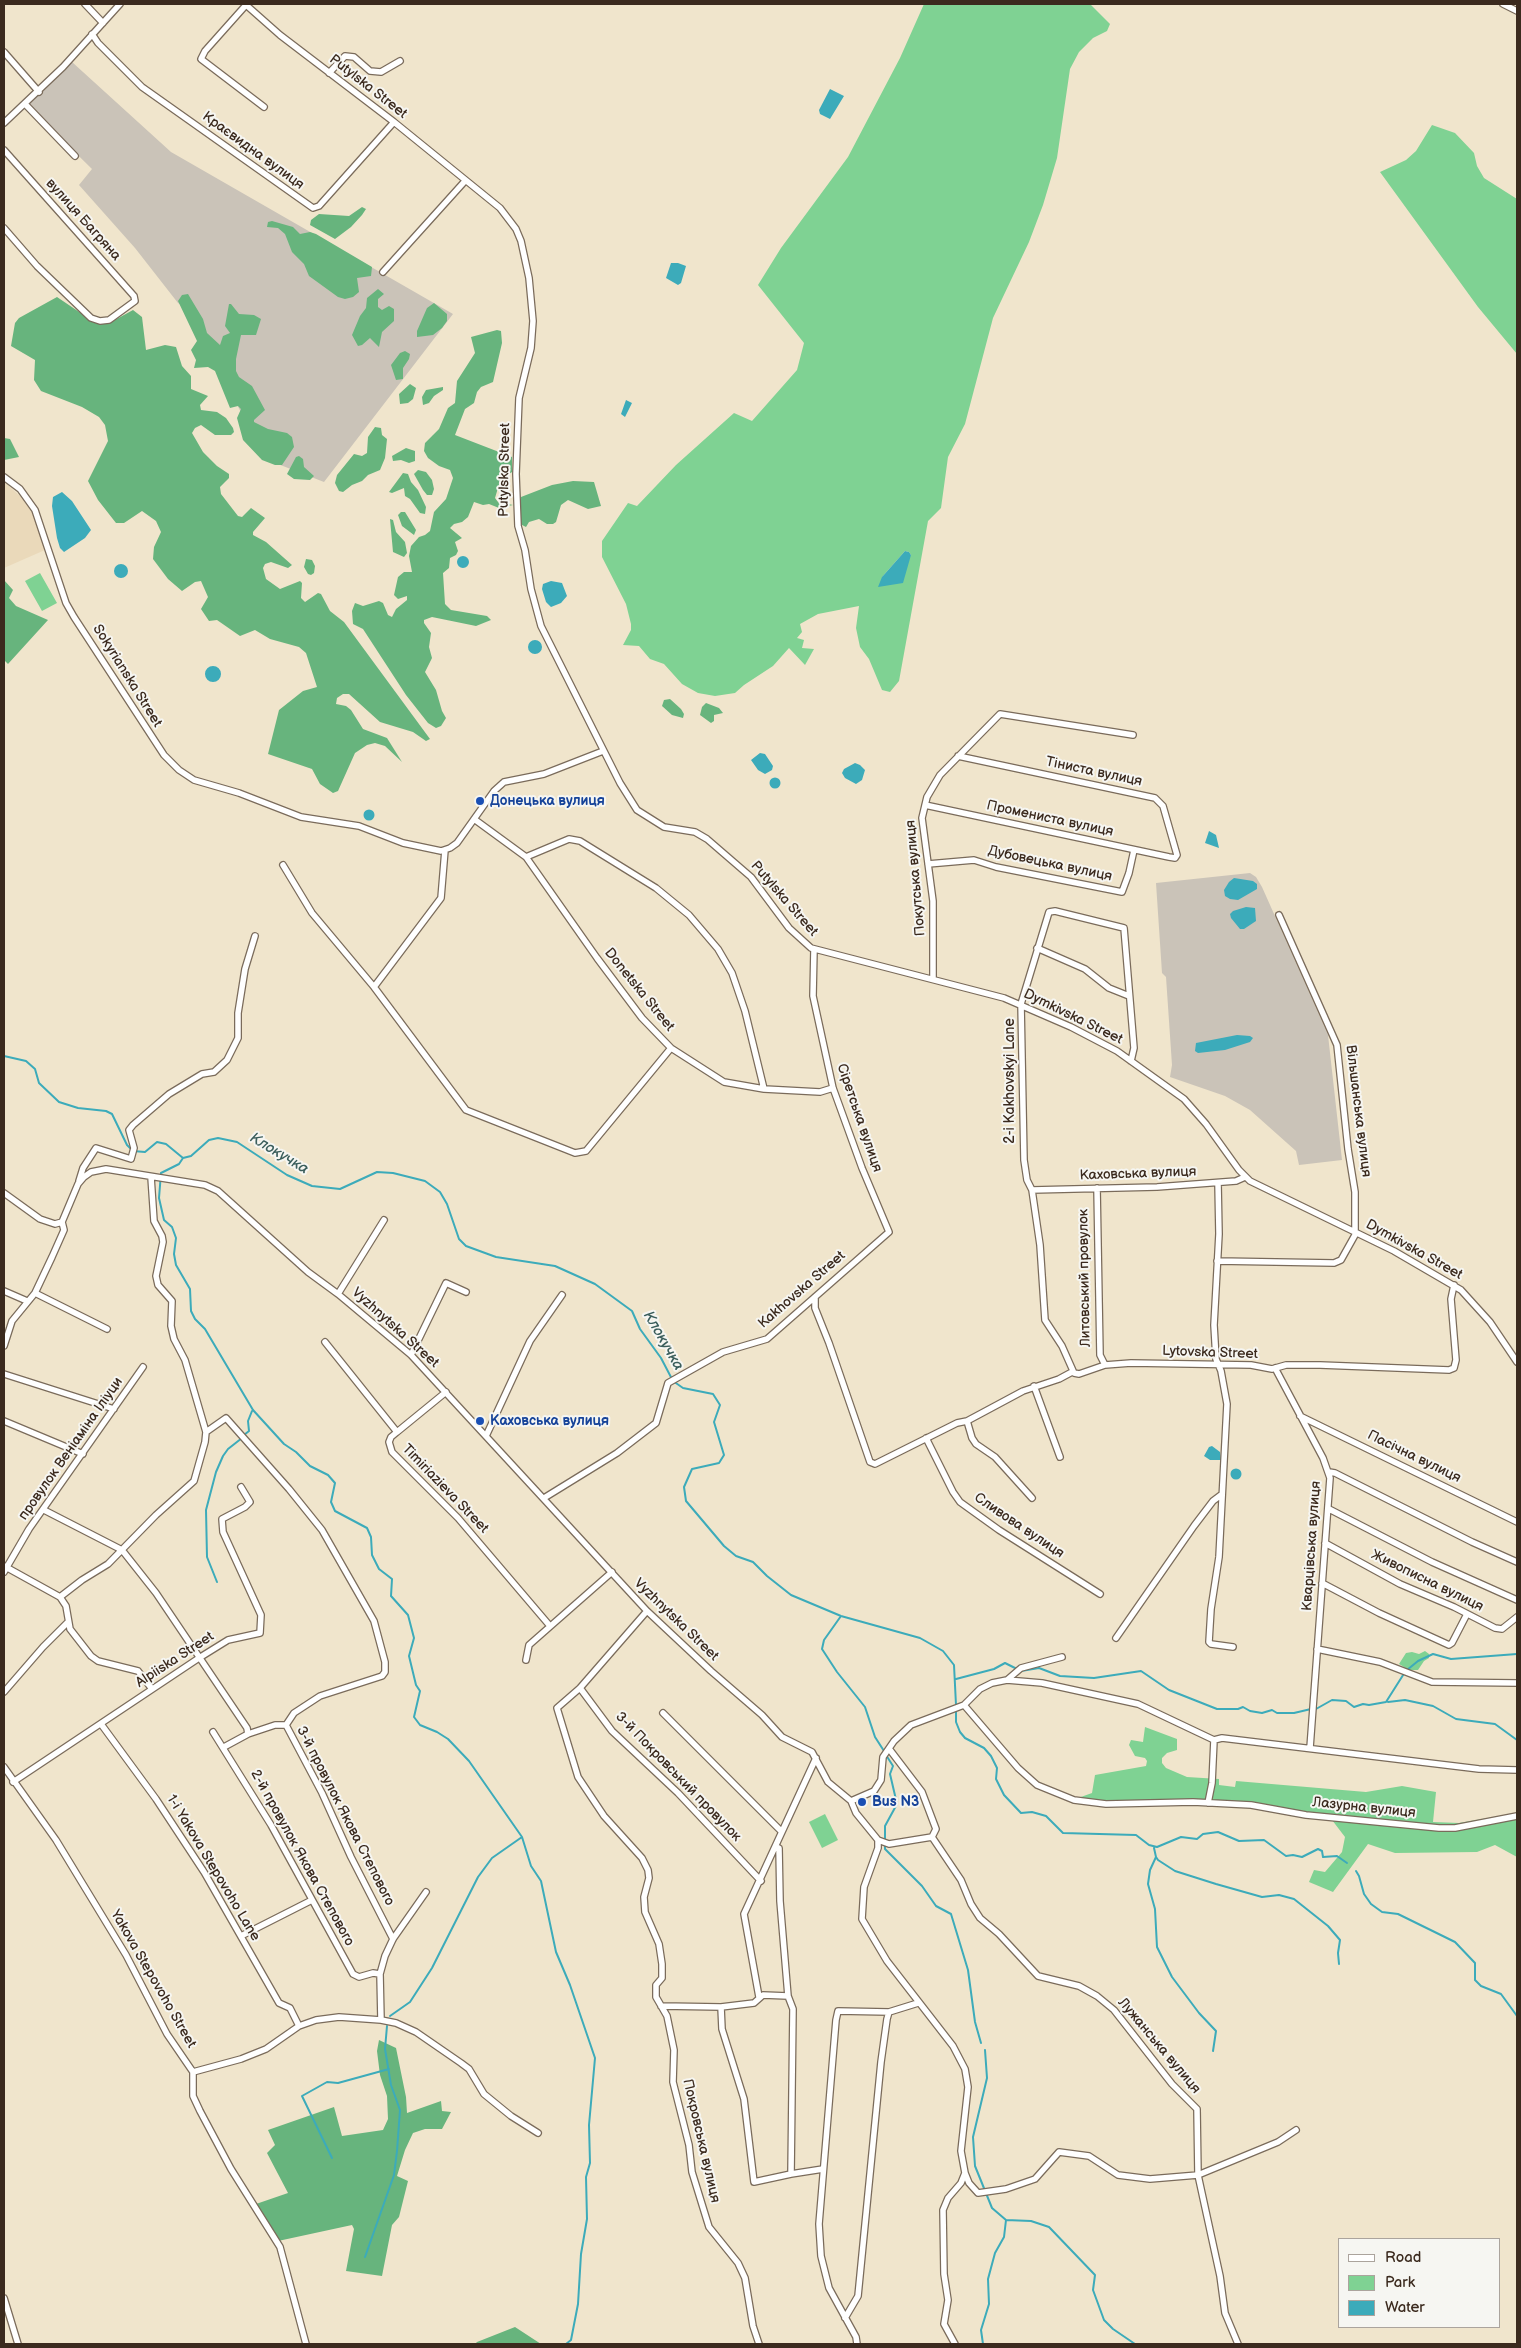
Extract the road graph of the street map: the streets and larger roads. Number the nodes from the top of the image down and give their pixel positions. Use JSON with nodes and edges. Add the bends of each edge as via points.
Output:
{"nodes":[{"id":1,"x":85,"y":4,"type":"edge"},
{"id":2,"x":120,"y":4,"type":"edge"},
{"id":3,"x":246,"y":4,"type":"edge"},
{"id":4,"x":1503,"y":4,"type":"edge"},
{"id":5,"x":1517,"y":11,"type":"edge"},
{"id":6,"x":102,"y":23,"type":"junction"},
{"id":7,"x":92,"y":34,"type":"junction"},
{"id":8,"x":4,"y":52,"type":"edge"},
{"id":9,"x":400,"y":61,"type":"dead end"},
{"id":10,"x":329,"y":72,"type":"junction"},
{"id":11,"x":39,"y":92,"type":"junction"},
{"id":12,"x":25,"y":104,"type":"junction"},
{"id":13,"x":264,"y":107,"type":"dead end"},
{"id":14,"x":394,"y":122,"type":"junction"},
{"id":15,"x":4,"y":123,"type":"edge"},
{"id":16,"x":4,"y":150,"type":"edge"},
{"id":17,"x":75,"y":156,"type":"dead end"},
{"id":18,"x":465,"y":181,"type":"junction"},
{"id":19,"x":4,"y":228,"type":"edge"},
{"id":20,"x":383,"y":272,"type":"dead end"},
{"id":21,"x":4,"y":477,"type":"edge"},
{"id":22,"x":1133,"y":735,"type":"dead end"},
{"id":23,"x":603,"y":751,"type":"junction"},
{"id":24,"x":958,"y":756,"type":"junction"},
{"id":25,"x":925,"y":804,"type":"junction"},
{"id":26,"x":474,"y":820,"type":"junction"},
{"id":27,"x":445,"y":850,"type":"junction"},
{"id":28,"x":1134,"y":850,"type":"junction"},
{"id":29,"x":526,"y":857,"type":"junction"},
{"id":30,"x":1169,"y":857,"type":"joint"},
{"id":31,"x":928,"y":864,"type":"junction"},
{"id":32,"x":283,"y":865,"type":"dead end"},
{"id":33,"x":1279,"y":915,"type":"dead end"},
{"id":34,"x":255,"y":936,"type":"dead end"},
{"id":35,"x":1037,"y":948,"type":"junction"},
{"id":36,"x":814,"y":949,"type":"junction"},
{"id":37,"x":933,"y":979,"type":"junction"},
{"id":38,"x":374,"y":987,"type":"junction"},
{"id":39,"x":1129,"y":996,"type":"junction"},
{"id":40,"x":1021,"y":1004,"type":"junction"},
{"id":41,"x":671,"y":1048,"type":"junction"},
{"id":42,"x":1131,"y":1061,"type":"junction"},
{"id":43,"x":833,"y":1088,"type":"junction"},
{"id":44,"x":764,"y":1090,"type":"junction"},
{"id":45,"x":1245,"y":1177,"type":"junction"},
{"id":46,"x":153,"y":1178,"type":"junction"},
{"id":47,"x":1218,"y":1183,"type":"junction"},
{"id":48,"x":78,"y":1184,"type":"junction"},
{"id":49,"x":1097,"y":1188,"type":"junction"},
{"id":50,"x":1032,"y":1190,"type":"junction"},
{"id":51,"x":4,"y":1193,"type":"edge"},
{"id":52,"x":384,"y":1220,"type":"dead end"},
{"id":53,"x":62,"y":1222,"type":"junction"},
{"id":54,"x":889,"y":1232,"type":"joint"},
{"id":55,"x":1355,"y":1232,"type":"junction"},
{"id":56,"x":1217,"y":1261,"type":"junction"},
{"id":57,"x":1454,"y":1285,"type":"junction"},
{"id":58,"x":4,"y":1291,"type":"edge"},
{"id":59,"x":466,"y":1292,"type":"dead end"},
{"id":60,"x":35,"y":1293,"type":"junction"},
{"id":61,"x":338,"y":1294,"type":"junction"},
{"id":62,"x":562,"y":1295,"type":"dead end"},
{"id":63,"x":815,"y":1297,"type":"junction"},
{"id":64,"x":27,"y":1301,"type":"junction"},
{"id":65,"x":106,"y":1330,"type":"dead end"},
{"id":66,"x":325,"y":1342,"type":"dead end"},
{"id":67,"x":4,"y":1346,"type":"edge"},
{"id":68,"x":411,"y":1355,"type":"junction"},
{"id":69,"x":1516,"y":1358,"type":"edge"},
{"id":70,"x":1218,"y":1364,"type":"junction"},
{"id":71,"x":1105,"y":1365,"type":"junction"},
{"id":72,"x":143,"y":1367,"type":"dead end"},
{"id":73,"x":1275,"y":1368,"type":"junction"},
{"id":74,"x":1072,"y":1372,"type":"junction"},
{"id":75,"x":4,"y":1374,"type":"edge"},
{"id":76,"x":1034,"y":1386,"type":"junction"},
{"id":77,"x":446,"y":1392,"type":"junction"},
{"id":78,"x":114,"y":1409,"type":"junction"},
{"id":79,"x":1300,"y":1416,"type":"junction"},
{"id":80,"x":967,"y":1420,"type":"junction"},
{"id":81,"x":4,"y":1421,"type":"edge"},
{"id":82,"x":206,"y":1432,"type":"junction"},
{"id":83,"x":397,"y":1432,"type":"junction"},
{"id":84,"x":486,"y":1436,"type":"junction"},
{"id":85,"x":926,"y":1438,"type":"junction"},
{"id":86,"x":83,"y":1454,"type":"junction"},
{"id":87,"x":1060,"y":1457,"type":"dead end"},
{"id":88,"x":1329,"y":1472,"type":"junction"},
{"id":89,"x":241,"y":1487,"type":"dead end"},
{"id":90,"x":1221,"y":1495,"type":"junction"},
{"id":91,"x":544,"y":1498,"type":"junction"},
{"id":92,"x":1032,"y":1498,"type":"dead end"},
{"id":93,"x":1329,"y":1509,"type":"junction"},
{"id":94,"x":44,"y":1510,"type":"junction"},
{"id":95,"x":1517,"y":1522,"type":"edge"},
{"id":96,"x":1325,"y":1543,"type":"junction"},
{"id":97,"x":122,"y":1550,"type":"junction"},
{"id":98,"x":1517,"y":1562,"type":"edge"},
{"id":99,"x":4,"y":1568,"type":"edge"},
{"id":100,"x":612,"y":1572,"type":"junction"},
{"id":101,"x":1322,"y":1583,"type":"junction"},
{"id":102,"x":1100,"y":1594,"type":"dead end"},
{"id":103,"x":60,"y":1597,"type":"junction"},
{"id":104,"x":1517,"y":1600,"type":"edge"},
{"id":105,"x":647,"y":1611,"type":"junction"},
{"id":106,"x":1467,"y":1614,"type":"junction"},
{"id":107,"x":1517,"y":1618,"type":"edge"},
{"id":108,"x":67,"y":1623,"type":"junction"},
{"id":109,"x":550,"y":1626,"type":"junction"},
{"id":110,"x":1116,"y":1638,"type":"dead end"},
{"id":111,"x":1233,"y":1647,"type":"dead end"},
{"id":112,"x":1317,"y":1649,"type":"junction"},
{"id":113,"x":1062,"y":1657,"type":"dead end"},
{"id":114,"x":198,"y":1658,"type":"junction"},
{"id":115,"x":526,"y":1660,"type":"dead end"},
{"id":116,"x":1007,"y":1680,"type":"junction"},
{"id":117,"x":1517,"y":1683,"type":"edge"},
{"id":118,"x":580,"y":1688,"type":"junction"},
{"id":119,"x":152,"y":1689,"type":"junction"},
{"id":120,"x":4,"y":1692,"type":"edge"},
{"id":121,"x":961,"y":1705,"type":"junction"},
{"id":122,"x":663,"y":1713,"type":"dead end"},
{"id":123,"x":101,"y":1724,"type":"junction"},
{"id":124,"x":286,"y":1725,"type":"junction"},
{"id":125,"x":213,"y":1732,"type":"dead end"},
{"id":126,"x":248,"y":1734,"type":"junction"},
{"id":127,"x":1214,"y":1740,"type":"junction"},
{"id":128,"x":224,"y":1747,"type":"junction"},
{"id":129,"x":1310,"y":1748,"type":"junction"},
{"id":130,"x":887,"y":1753,"type":"junction"},
{"id":131,"x":816,"y":1758,"type":"junction"},
{"id":132,"x":4,"y":1767,"type":"edge"},
{"id":133,"x":1517,"y":1770,"type":"edge"},
{"id":134,"x":14,"y":1782,"type":"junction"},
{"id":135,"x":851,"y":1802,"type":"junction"},
{"id":136,"x":1208,"y":1803,"type":"junction"},
{"id":137,"x":1517,"y":1816,"type":"edge"},
{"id":138,"x":781,"y":1831,"type":"junction"},
{"id":139,"x":932,"y":1837,"type":"junction"},
{"id":140,"x":880,"y":1842,"type":"junction"},
{"id":141,"x":776,"y":1846,"type":"junction"},
{"id":142,"x":761,"y":1881,"type":"junction"},
{"id":143,"x":426,"y":1892,"type":"dead end"},
{"id":144,"x":312,"y":1900,"type":"junction"},
{"id":145,"x":241,"y":1936,"type":"junction"},
{"id":146,"x":393,"y":1939,"type":"junction"},
{"id":147,"x":380,"y":1974,"type":"junction"},
{"id":148,"x":788,"y":1996,"type":"junction"},
{"id":149,"x":759,"y":1997,"type":"junction"},
{"id":150,"x":918,"y":2003,"type":"junction"},
{"id":151,"x":661,"y":2006,"type":"junction"},
{"id":152,"x":720,"y":2007,"type":"junction"},
{"id":153,"x":889,"y":2012,"type":"junction"},
{"id":154,"x":380,"y":2020,"type":"junction"},
{"id":155,"x":299,"y":2026,"type":"junction"},
{"id":156,"x":193,"y":2072,"type":"junction"},
{"id":157,"x":1296,"y":2130,"type":"dead end"},
{"id":158,"x":538,"y":2133,"type":"dead end"},
{"id":159,"x":824,"y":2169,"type":"junction"},
{"id":160,"x":965,"y":2172,"type":"junction"},
{"id":161,"x":791,"y":2174,"type":"junction"},
{"id":162,"x":1198,"y":2175,"type":"junction"},
{"id":163,"x":4,"y":2298,"type":"edge"},
{"id":164,"x":845,"y":2318,"type":"junction"},
{"id":165,"x":18,"y":2344,"type":"edge"},
{"id":166,"x":306,"y":2344,"type":"edge"},
{"id":167,"x":759,"y":2344,"type":"edge"},
{"id":168,"x":857,"y":2344,"type":"edge"},
{"id":169,"x":956,"y":2344,"type":"edge"},
{"id":170,"x":1238,"y":2344,"type":"edge"}],
"edges":[{"from":1,"to":6,"type":"street"},
{"from":2,"to":6,"type":"street"},
{"from":3,"to":10,"type":"street","name":"Putylska Street"},
{"from":3,"to":13,"type":"street","via":[[201,59]]},
{"from":4,"to":5,"type":"street"},
{"from":6,"to":7,"type":"street"},
{"from":7,"to":11,"type":"street"},
{"from":7,"to":14,"type":"street","name":"Краєвидна вулиця","via":[[142,87],[313,208],[319,206]]},
{"from":8,"to":11,"type":"street"},
{"from":9,"to":10,"type":"street","via":[[381,72],[370,71],[354,57],[346,56]]},
{"from":10,"to":14,"type":"street","name":"Putylska Street"},
{"from":11,"to":12,"type":"street"},
{"from":12,"to":15,"type":"street"},
{"from":12,"to":17,"type":"street"},
{"from":14,"to":18,"type":"street","name":"Putylska Street"},
{"from":16,"to":19,"type":"street","name":"вулиця Багряна","via":[[134,296],[135,301],[108,320],[91,318],[37,266]]},
{"from":18,"to":20,"type":"street"},
{"from":18,"to":23,"type":"street","name":"Putylska Street","via":[[504,212],[516,229],[522,246],[533,321],[531,348],[519,398],[517,522],[526,550],[539,622]]},
{"from":21,"to":27,"type":"street","name":"Sokyrianska Street","via":[[20,489],[35,510],[68,608],[164,755],[194,780],[301,817],[359,826],[415,846]]},
{"from":22,"to":24,"type":"street","name":"Покутська вулиця","via":[[1000,714]]},
{"from":23,"to":26,"type":"street","via":[[544,774],[504,782]]},
{"from":23,"to":36,"type":"street","name":"Putylska Street","via":[[637,810],[664,827],[695,832],[707,839],[751,877],[789,928]]},
{"from":24,"to":25,"type":"street","name":"Покутська вулиця","via":[[938,777]]},
{"from":24,"to":30,"type":"street","name":"Тіниста вулиця","via":[[1155,798],[1163,806],[1176,848],[1177,856]]},
{"from":25,"to":28,"type":"street","name":"Промениста вулиця"},
{"from":25,"to":31,"type":"street","name":"Покутська вулиця","via":[[922,824]]},
{"from":26,"to":27,"type":"street","via":[[457,843]]},
{"from":26,"to":29,"type":"street","name":"Donetska Street"},
{"from":27,"to":38,"type":"street","via":[[441,898]]},
{"from":28,"to":30,"type":"street","name":"Промениста вулиця"},
{"from":28,"to":31,"type":"street","name":"Дубовецька вулиця","via":[[1122,892],[974,860]]},
{"from":29,"to":41,"type":"street","name":"Donetska Street","via":[[642,1018]]},
{"from":29,"to":44,"type":"street","via":[[569,839],[580,841],[656,888],[689,916],[718,949],[732,973],[745,1011]]},
{"from":31,"to":37,"type":"street","name":"Покутська вулиця","via":[[933,908]]},
{"from":32,"to":38,"type":"street","via":[[312,913]]},
{"from":33,"to":55,"type":"street","name":"Вільшанська вулиця","via":[[1338,1045],[1355,1192]]},
{"from":34,"to":48,"type":"street","via":[[245,969],[238,1013],[238,1038],[227,1060],[214,1072],[202,1074],[170,1094],[133,1125],[129,1130],[134,1152],[131,1159],[96,1148],[83,1168]]},
{"from":35,"to":39,"type":"street","via":[[1085,969],[1110,988]]},
{"from":35,"to":39,"type":"street","name":"2-i Kakhovskyi Lane","via":[[1048,913],[1056,911],[1124,928]]},
{"from":35,"to":40,"type":"street","name":"2-i Kakhovskyi Lane"},
{"from":36,"to":37,"type":"street","name":"Dymkivska Street"},
{"from":36,"to":43,"type":"street","name":"Сіретська вулиця","via":[[813,996]]},
{"from":37,"to":40,"type":"street","name":"Dymkivska Street"},
{"from":38,"to":41,"type":"street","via":[[466,1110],[575,1153],[586,1151]]},
{"from":39,"to":42,"type":"street","via":[[1134,1051]]},
{"from":40,"to":42,"type":"street","name":"Dymkivska Street","via":[[1080,1031]]},
{"from":40,"to":50,"type":"street","name":"2-i Kakhovskyi Lane","via":[[1024,1160]]},
{"from":41,"to":44,"type":"street","name":"Donetska Street","via":[[724,1082]]},
{"from":42,"to":45,"type":"street","name":"Dymkivska Street","via":[[1184,1099]]},
{"from":43,"to":44,"type":"street","name":"Donetska Street","via":[[820,1092]]},
{"from":43,"to":54,"type":"street","name":"Сіретська вулиця"},
{"from":45,"to":47,"type":"street","name":"Каховська вулиця"},
{"from":45,"to":55,"type":"street","name":"Dymkivska Street"},
{"from":46,"to":48,"type":"street","name":"Vyzhnytska Street","via":[[106,1169],[91,1172]]},
{"from":46,"to":61,"type":"street","name":"Vyzhnytska Street","via":[[205,1184],[218,1191],[308,1272]]},
{"from":46,"to":82,"type":"street","via":[[154,1221],[163,1242],[156,1276],[158,1285],[172,1301],[174,1339],[185,1360]]},
{"from":47,"to":49,"type":"street","name":"Каховська вулиця"},
{"from":47,"to":56,"type":"street"},
{"from":48,"to":53,"type":"street"},
{"from":49,"to":50,"type":"street","name":"Каховська вулиця"},
{"from":49,"to":71,"type":"street","name":"Литовський провулок","via":[[1100,1355]]},
{"from":50,"to":74,"type":"street","via":[[1041,1251],[1045,1320],[1062,1346]]},
{"from":51,"to":53,"type":"street","via":[[40,1219],[55,1224]]},
{"from":52,"to":61,"type":"street"},
{"from":53,"to":60,"type":"street","via":[[62,1238]]},
{"from":54,"to":63,"type":"street","name":"Kakhovska Street"},
{"from":55,"to":56,"type":"street","via":[[1341,1260],[1334,1262]]},
{"from":55,"to":57,"type":"street","name":"Dymkivska Street"},
{"from":56,"to":70,"type":"street","via":[[1214,1317]]},
{"from":57,"to":69,"type":"street","name":"Dymkivska Street","via":[[1483,1313]]},
{"from":57,"to":73,"type":"street","name":"Lytovska Street","via":[[1451,1299],[1456,1358],[1451,1369],[1320,1365]]},
{"from":58,"to":64,"type":"street"},
{"from":59,"to":68,"type":"street","via":[[446,1283]]},
{"from":60,"to":64,"type":"street"},
{"from":60,"to":65,"type":"street"},
{"from":61,"to":68,"type":"street","name":"Vyzhnytska Street"},
{"from":62,"to":84,"type":"street","via":[[530,1341]]},
{"from":63,"to":85,"type":"street","name":"Lytovska Street","via":[[815,1308],[870,1462],[875,1464]]},
{"from":63,"to":91,"type":"street","name":"Kakhovska Street","via":[[767,1339],[723,1352],[668,1383],[656,1423]]},
{"from":64,"to":67,"type":"street","via":[[12,1321]]},
{"from":66,"to":83,"type":"street","name":"Timiriazieva Street"},
{"from":68,"to":77,"type":"street","name":"Vyzhnytska Street"},
{"from":70,"to":71,"type":"street","name":"Lytovska Street"},
{"from":70,"to":73,"type":"street","name":"Lytovska Street"},
{"from":70,"to":90,"type":"street","via":[[1228,1400]]},
{"from":71,"to":74,"type":"street","name":"Lytovska Street","via":[[1079,1374]]},
{"from":72,"to":78,"type":"street","name":"провулок Веніаміна Іліуци"},
{"from":73,"to":79,"type":"street","name":"Кварцівська вулиця"},
{"from":74,"to":76,"type":"street","name":"Lytovska Street"},
{"from":75,"to":78,"type":"street"},
{"from":76,"to":80,"type":"street","name":"Lytovska Street"},
{"from":76,"to":87,"type":"street"},
{"from":77,"to":83,"type":"street"},
{"from":77,"to":84,"type":"street","name":"Vyzhnytska Street"},
{"from":78,"to":86,"type":"street","name":"провулок Веніаміна Іліуци"},
{"from":79,"to":88,"type":"street","name":"Кварцівська вулиця"},
{"from":79,"to":95,"type":"street","name":"Пасічна вулиця"},
{"from":80,"to":85,"type":"street","name":"Lytovska Street"},
{"from":80,"to":92,"type":"street","via":[[976,1444],[995,1457]]},
{"from":81,"to":86,"type":"street"},
{"from":82,"to":97,"type":"street","via":[[194,1481]]},
{"from":82,"to":124,"type":"street","via":[[226,1418],[322,1530],[364,1599],[385,1662],[382,1676],[320,1696],[294,1713]]},
{"from":83,"to":109,"type":"street","name":"Timiriazieva Street","via":[[389,1442],[392,1452],[458,1518]]},
{"from":84,"to":91,"type":"street","name":"Vyzhnytska Street"},
{"from":85,"to":102,"type":"street","name":"Сливова вулиця","via":[[960,1502]]},
{"from":86,"to":94,"type":"street","name":"провулок Веніаміна Іліуци"},
{"from":88,"to":93,"type":"street","name":"Кварцівська вулиця"},
{"from":88,"to":98,"type":"street"},
{"from":89,"to":114,"type":"street","name":"Alpiiska Street","via":[[250,1502],[222,1519],[223,1532],[261,1615],[260,1633],[228,1640]]},
{"from":90,"to":110,"type":"street","via":[[1194,1526]]},
{"from":90,"to":111,"type":"street","via":[[1219,1557],[1210,1609],[1209,1642]]},
{"from":91,"to":100,"type":"street","name":"Vyzhnytska Street"},
{"from":93,"to":96,"type":"street","name":"Кварцівська вулиця"},
{"from":93,"to":104,"type":"street","via":[[1432,1562]]},
{"from":94,"to":97,"type":"street"},
{"from":94,"to":99,"type":"street","name":"провулок Веніаміна Іліуци"},
{"from":96,"to":101,"type":"street","name":"Кварцівська вулиця"},
{"from":96,"to":106,"type":"street","name":"Живописна вулиця","via":[[1400,1584]]},
{"from":97,"to":103,"type":"street","via":[[108,1564]]},
{"from":97,"to":114,"type":"street","via":[[156,1593]]},
{"from":99,"to":103,"type":"street"},
{"from":100,"to":105,"type":"street","name":"Vyzhnytska Street"},
{"from":100,"to":109,"type":"street"},
{"from":101,"to":106,"type":"street","via":[[1448,1645]]},
{"from":101,"to":112,"type":"street","name":"Кварцівська вулиця"},
{"from":103,"to":108,"type":"street","via":[[66,1606]]},
{"from":105,"to":118,"type":"street","name":"Покровська вулиця"},
{"from":105,"to":131,"type":"street","name":"Vyzhnytska Street","via":[[710,1671],[762,1714],[782,1736],[808,1749]]},
{"from":106,"to":107,"type":"street","name":"Живописна вулиця","via":[[1498,1630]]},
{"from":108,"to":119,"type":"street","via":[[91,1656],[98,1661],[138,1671]]},
{"from":108,"to":120,"type":"street"},
{"from":109,"to":115,"type":"street","via":[[529,1645]]},
{"from":112,"to":117,"type":"street","via":[[1400,1669],[1436,1683]]},
{"from":112,"to":129,"type":"street","name":"Кварцівська вулиця"},
{"from":113,"to":116,"type":"street","via":[[1019,1669]]},
{"from":114,"to":119,"type":"street","name":"Alpiiska Street"},
{"from":114,"to":126,"type":"street"},
{"from":116,"to":121,"type":"street","via":[[980,1689]]},
{"from":116,"to":127,"type":"street","via":[[1042,1683],[1138,1704]]},
{"from":118,"to":142,"type":"street","name":"3-й Покровський провулок","via":[[612,1731],[678,1793]]},
{"from":118,"to":151,"type":"street","name":"Покровська вулиця","via":[[557,1708],[559,1720],[578,1777],[589,1796],[642,1858],[648,1870],[645,1912],[659,1944],[662,1978],[656,1986],[656,1996]]},
{"from":119,"to":123,"type":"street","name":"Alpiiska Street"},
{"from":121,"to":130,"type":"street","via":[[911,1724]]},
{"from":121,"to":136,"type":"street","name":"Лазурна вулиця","via":[[1018,1768],[1037,1785],[1062,1796],[1106,1804]]},
{"from":122,"to":138,"type":"street"},
{"from":123,"to":134,"type":"street","name":"Alpiiska Street"},
{"from":123,"to":145,"type":"street","name":"1-i Yakova Stepovoho Lane","via":[[156,1799]]},
{"from":124,"to":126,"type":"street","name":"3-й провулок Якова Степового","via":[[275,1725]]},
{"from":124,"to":146,"type":"street","name":"3-й провулок Якова Степового"},
{"from":125,"to":128,"type":"street","name":"2-й провулок Якова Степового"},
{"from":126,"to":128,"type":"street","name":"3-й провулок Якова Степового"},
{"from":127,"to":129,"type":"street","via":[[1230,1738]]},
{"from":127,"to":136,"type":"street"},
{"from":128,"to":144,"type":"street","name":"2-й провулок Якова Степового"},
{"from":129,"to":133,"type":"street","via":[[1479,1769]]},
{"from":130,"to":135,"type":"street","via":[[881,1780],[874,1791]]},
{"from":130,"to":139,"type":"street","via":[[922,1792],[936,1829]]},
{"from":131,"to":135,"type":"street","name":"Vyzhnytska Street","via":[[828,1782]]},
{"from":131,"to":138,"type":"street"},
{"from":132,"to":134,"type":"street","name":"Yakova Stepovoho Street"},
{"from":134,"to":156,"type":"street","name":"Yakova Stepovoho Street","via":[[64,1853],[126,1955],[167,2034]]},
{"from":135,"to":140,"type":"street","name":"Vyzhnytska Street"},
{"from":136,"to":137,"type":"street","name":"Лазурна вулиця","via":[[1251,1805],[1301,1814],[1439,1828]]},
{"from":138,"to":141,"type":"street"},
{"from":139,"to":140,"type":"street","via":[[889,1844]]},
{"from":139,"to":162,"type":"street","name":"Лужанська вулиця","via":[[961,1880],[980,1918],[1038,1976],[1079,1986],[1114,2010],[1172,2084],[1197,2109]]},
{"from":140,"to":150,"type":"street","via":[[864,1887],[862,1919]]},
{"from":141,"to":142,"type":"street"},
{"from":141,"to":148,"type":"street","via":[[779,1848]]},
{"from":142,"to":149,"type":"street","via":[[744,1914]]},
{"from":143,"to":146,"type":"street"},
{"from":144,"to":145,"type":"street"},
{"from":144,"to":147,"type":"street","name":"2-й провулок Якова Степового","via":[[353,1974],[358,1977]]},
{"from":145,"to":155,"type":"street","name":"1-i Yakova Stepovoho Lane","via":[[278,2003],[290,2008]]},
{"from":146,"to":147,"type":"street"},
{"from":147,"to":154,"type":"street"},
{"from":148,"to":149,"type":"street"},
{"from":148,"to":161,"type":"street","via":[[793,2009]]},
{"from":149,"to":152,"type":"street","via":[[754,2002]]},
{"from":150,"to":153,"type":"street"},
{"from":150,"to":160,"type":"street","via":[[952,2046],[965,2069],[968,2087],[960,2144]]},
{"from":151,"to":152,"type":"street"},
{"from":151,"to":167,"type":"street","name":"Покровська вулиця","via":[[667,2016],[674,2050],[673,2082],[702,2207],[709,2227],[738,2263],[745,2278]]},
{"from":152,"to":161,"type":"street","via":[[722,2029],[744,2099],[754,2182]]},
{"from":153,"to":159,"type":"street","via":[[838,2010]]},
{"from":153,"to":164,"type":"street","via":[[881,2062],[858,2296]]},
{"from":154,"to":155,"type":"street","via":[[339,2017]]},
{"from":154,"to":158,"type":"street","via":[[416,2032],[461,2063],[469,2069],[484,2094]]},
{"from":155,"to":156,"type":"street","via":[[266,2049]]},
{"from":156,"to":166,"type":"street","via":[[192,2086],[197,2104],[231,2169],[280,2247]]},
{"from":157,"to":162,"type":"street","via":[[1278,2142]]},
{"from":159,"to":161,"type":"street"},
{"from":159,"to":164,"type":"street","via":[[819,2224],[821,2256],[829,2288]]},
{"from":160,"to":162,"type":"street","via":[[978,2193],[1006,2189],[1035,2179],[1059,2152],[1089,2156],[1118,2175],[1150,2179]]},
{"from":160,"to":169,"type":"street","via":[[961,2184],[948,2198],[943,2210],[944,2274],[948,2300],[944,2324]]},
{"from":162,"to":170,"type":"street","name":"Лужанська вулиця","via":[[1225,2313]]},
{"from":163,"to":165,"type":"street"},
{"from":164,"to":168,"type":"street"}]}
